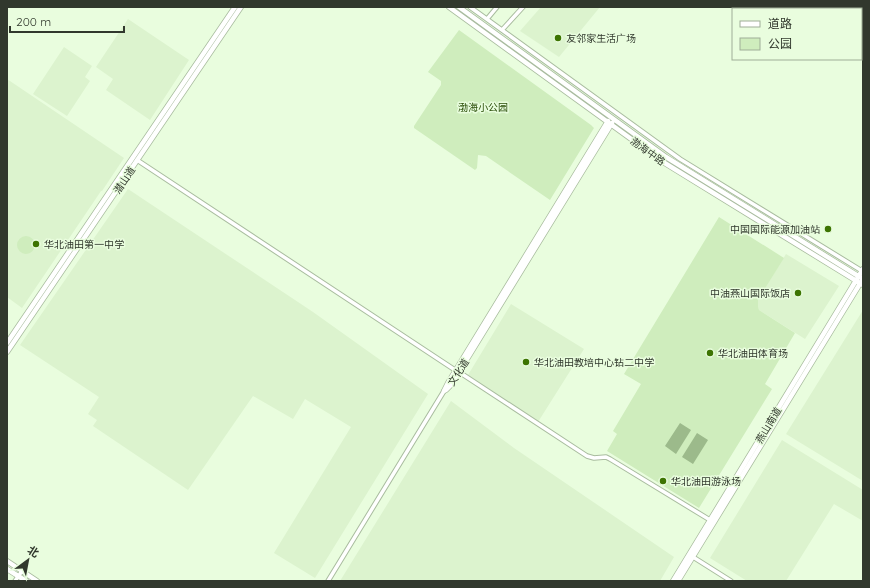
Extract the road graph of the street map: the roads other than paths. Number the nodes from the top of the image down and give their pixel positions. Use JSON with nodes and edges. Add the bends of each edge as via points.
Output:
{"nodes":[{"id":1,"x":235,"y":7,"type":"edge"},
{"id":2,"x":241,"y":7,"type":"edge"},
{"id":3,"x":449,"y":7,"type":"edge"},
{"id":4,"x":459,"y":7,"type":"edge"},
{"id":5,"x":472,"y":7,"type":"edge"},
{"id":6,"x":497,"y":7,"type":"edge"},
{"id":7,"x":523,"y":7,"type":"edge"},
{"id":8,"x":487,"y":19,"type":"junction"},
{"id":9,"x":502,"y":30,"type":"junction"},
{"id":10,"x":612,"y":118,"type":"junction"},
{"id":11,"x":609,"y":123,"type":"junction"},
{"id":12,"x":137,"y":160,"type":"junction"},
{"id":13,"x":863,"y":270,"type":"edge"},
{"id":14,"x":862,"y":278,"type":"edge"},
{"id":15,"x":860,"y":283,"type":"edge"},
{"id":16,"x":7,"y":343,"type":"edge"},
{"id":17,"x":7,"y":352,"type":"edge"},
{"id":18,"x":457,"y":371,"type":"junction"},
{"id":19,"x":444,"y":391,"type":"joint"},
{"id":20,"x":710,"y":520,"type":"junction"},
{"id":21,"x":693,"y":557,"type":"junction"},
{"id":22,"x":7,"y":561,"type":"edge"},
{"id":23,"x":7,"y":569,"type":"edge"},
{"id":24,"x":24,"y":573,"type":"junction"},
{"id":25,"x":22,"y":579,"type":"edge"},
{"id":26,"x":16,"y":581,"type":"edge"},
{"id":27,"x":37,"y":581,"type":"edge"},
{"id":28,"x":328,"y":581,"type":"edge"},
{"id":29,"x":673,"y":581,"type":"edge"},
{"id":30,"x":678,"y":581,"type":"edge"},
{"id":31,"x":732,"y":581,"type":"edge"}],
"edges":[{"from":1,"to":16,"type":"main road","name":"潜山道"},
{"from":2,"to":12,"type":"main road","name":"潜山道"},
{"from":3,"to":11,"type":"main road","name":"渤海中路"},
{"from":4,"to":10,"type":"main road","name":"渤海中路"},
{"from":5,"to":8,"type":"street"},
{"from":6,"to":8,"type":"street"},
{"from":7,"to":9,"type":"street"},
{"from":8,"to":9,"type":"street"},
{"from":9,"to":13,"type":"street","via":[[680,159]]},
{"from":10,"to":11,"type":"main road","name":"文化道"},
{"from":10,"to":14,"type":"main road","name":"渤海中路","via":[[672,161]]},
{"from":11,"to":15,"type":"main road","name":"渤海中路","via":[[669,166]]},
{"from":11,"to":18,"type":"main road","name":"文化道"},
{"from":12,"to":17,"type":"main road","name":"潜山道"},
{"from":12,"to":18,"type":"street"},
{"from":13,"to":14,"type":"main road","name":"燕山南道"},
{"from":14,"to":15,"type":"main road","name":"燕山南道"},
{"from":15,"to":20,"type":"main road","name":"燕山南道"},
{"from":15,"to":21,"type":"main road","name":"燕山南道"},
{"from":18,"to":19,"type":"main road","name":"文化道","via":[[451,385]]},
{"from":18,"to":20,"type":"street","via":[[587,456],[610,459]]},
{"from":19,"to":28,"type":"street"},
{"from":20,"to":29,"type":"main road","name":"燕山南道"},
{"from":21,"to":30,"type":"main road","name":"燕山南道"},
{"from":21,"to":31,"type":"street"},
{"from":22,"to":24,"type":"main road"},
{"from":23,"to":25,"type":"main road"},
{"from":24,"to":25,"type":"street"},
{"from":24,"to":27,"type":"main road"},
{"from":25,"to":26,"type":"street"}]}
